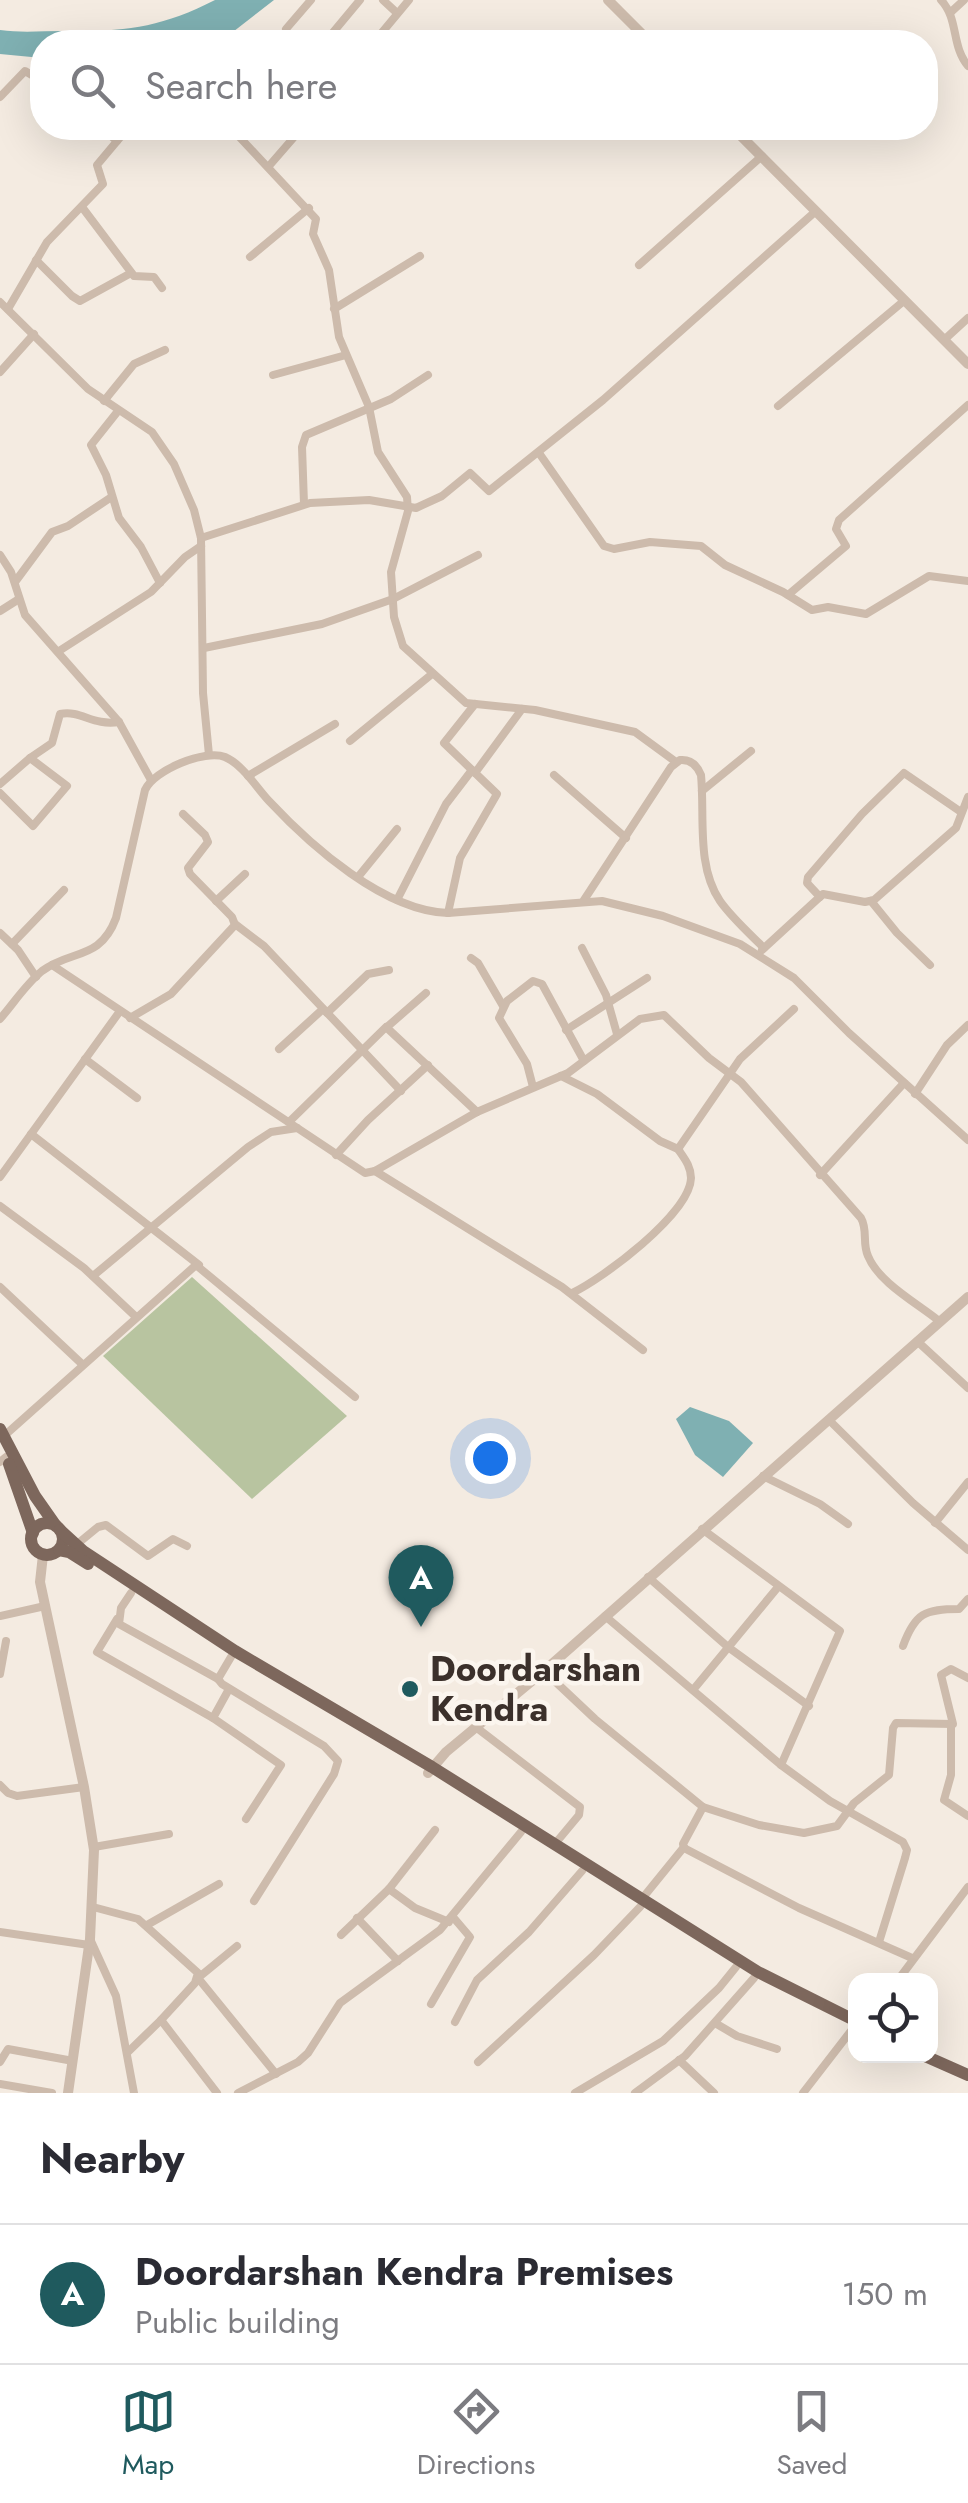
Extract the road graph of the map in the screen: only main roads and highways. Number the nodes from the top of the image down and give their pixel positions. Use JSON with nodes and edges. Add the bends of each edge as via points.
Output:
{"nodes":[{"id":1,"x":2,"y":1446,"type":"edge"},
{"id":2,"x":58,"y":1528,"type":"junction"},
{"id":3,"x":33,"y":1533,"type":"junction"},
{"id":4,"x":59,"y":1550,"type":"junction"},
{"id":5,"x":430,"y":1770,"type":"junction"},
{"id":6,"x":640,"y":1904,"type":"junction"},
{"id":7,"x":848,"y":2021,"type":"edge"},
{"id":8,"x":848,"y":2022,"type":"edge"},
{"id":9,"x":938,"y":2062,"type":"edge"},
{"id":10,"x":968,"y":2075,"type":"edge"}],
"edges":[{"from":1,"to":2,"type":"main road"},
{"from":1,"to":3,"type":"main road"},
{"from":2,"to":3,"type":"main road","via":[[46,1524]]},
{"from":2,"to":4,"type":"main road"},
{"from":2,"to":5,"type":"main road","via":[[235,1651]]},
{"from":3,"to":4,"type":"main road","via":[[34,1548],[43,1555]]},
{"from":4,"to":5,"type":"main road"},
{"from":5,"to":6,"type":"main road"},
{"from":5,"to":6,"type":"main road"},
{"from":6,"to":7,"type":"main road"},
{"from":6,"to":8,"type":"main road","via":[[754,1978]]},
{"from":9,"to":10,"type":"main road"}]}
